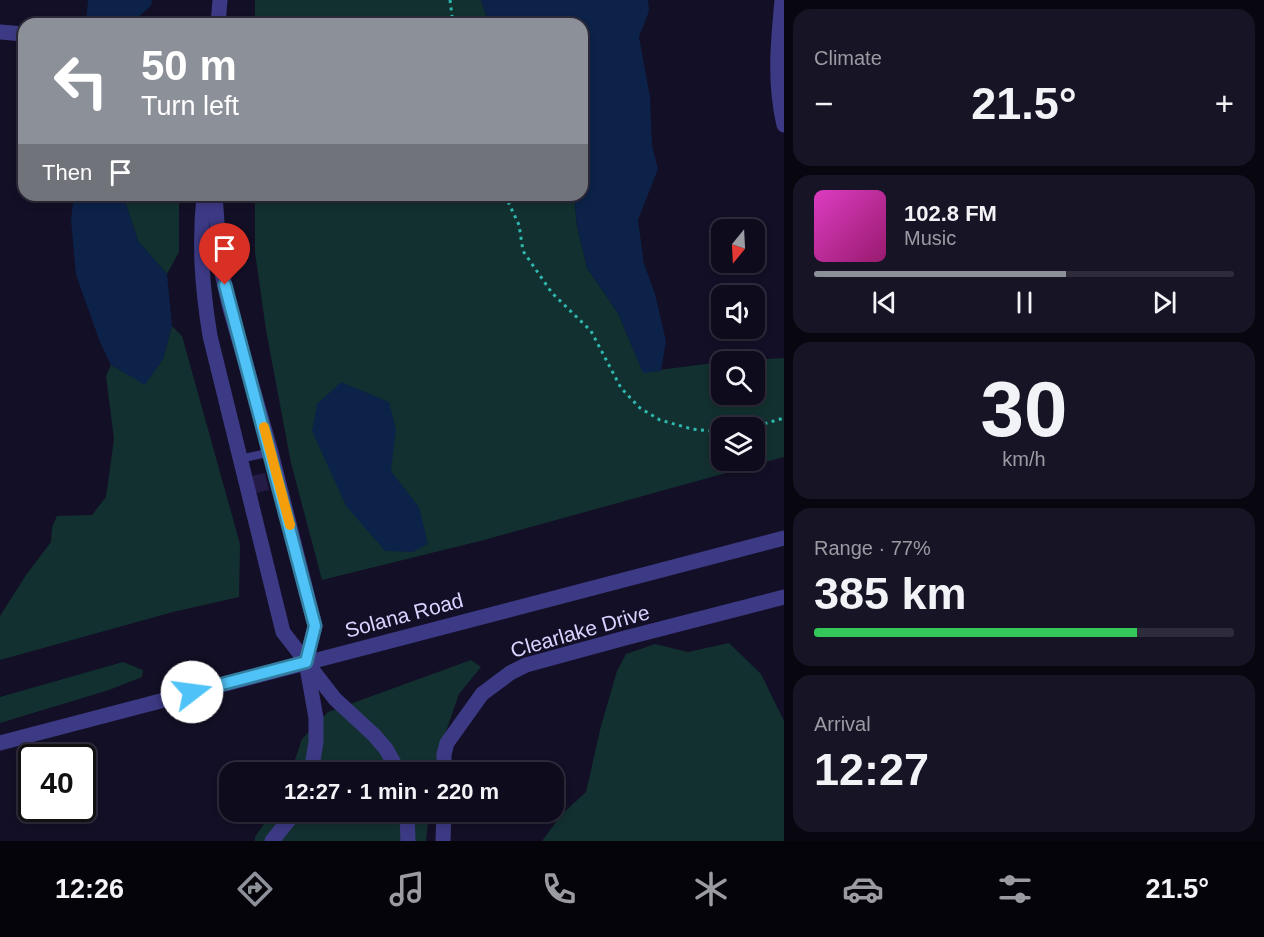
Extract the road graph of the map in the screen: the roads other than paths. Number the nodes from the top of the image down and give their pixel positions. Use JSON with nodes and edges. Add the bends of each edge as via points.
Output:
{"nodes":[{"id":1,"x":220,"y":0,"type":"edge"},
{"id":2,"x":782,"y":0,"type":"edge"},
{"id":3,"x":218,"y":18,"type":"edge"},
{"id":4,"x":0,"y":32,"type":"edge"},
{"id":5,"x":18,"y":34,"type":"edge"},
{"id":6,"x":784,"y":125,"type":"edge"},
{"id":7,"x":204,"y":201,"type":"edge"},
{"id":8,"x":215,"y":201,"type":"edge"},
{"id":9,"x":271,"y":452,"type":"junction"},
{"id":10,"x":240,"y":459,"type":"junction"},
{"id":11,"x":784,"y":538,"type":"edge"},
{"id":12,"x":784,"y":597,"type":"edge"},
{"id":13,"x":306,"y":662,"type":"junction"},
{"id":14,"x":0,"y":743,"type":"edge"},
{"id":15,"x":313,"y":762,"type":"edge"},
{"id":16,"x":394,"y":762,"type":"edge"},
{"id":17,"x":444,"y":762,"type":"edge"},
{"id":18,"x":286,"y":822,"type":"edge"},
{"id":19,"x":407,"y":822,"type":"edge"},
{"id":20,"x":443,"y":822,"type":"edge"},
{"id":21,"x":272,"y":841,"type":"edge"},
{"id":22,"x":408,"y":841,"type":"edge"},
{"id":23,"x":442,"y":841,"type":"edge"}],
"edges":[{"from":1,"to":3,"type":"street"},
{"from":2,"to":6,"type":"street","via":[[777,54]]},
{"from":4,"to":5,"type":"street"},
{"from":7,"to":10,"type":"street","via":[[200,258],[204,301]]},
{"from":8,"to":9,"type":"street","via":[[220,264]]},
{"from":9,"to":10,"type":"lane"},
{"from":9,"to":13,"type":"street","via":[[315,626]]},
{"from":10,"to":13,"type":"street","via":[[283,632]]},
{"from":11,"to":13,"type":"street","name":"Solana Road"},
{"from":12,"to":17,"type":"street","name":"Clearlake Drive","via":[[526,665],[482,694],[447,743]]},
{"from":13,"to":14,"type":"street","name":"Solana Road"},
{"from":13,"to":15,"type":"street","via":[[316,718]]},
{"from":13,"to":16,"type":"street","via":[[335,699],[386,748]]},
{"from":18,"to":21,"type":"street"},
{"from":19,"to":22,"type":"street"},
{"from":20,"to":23,"type":"street"}]}
